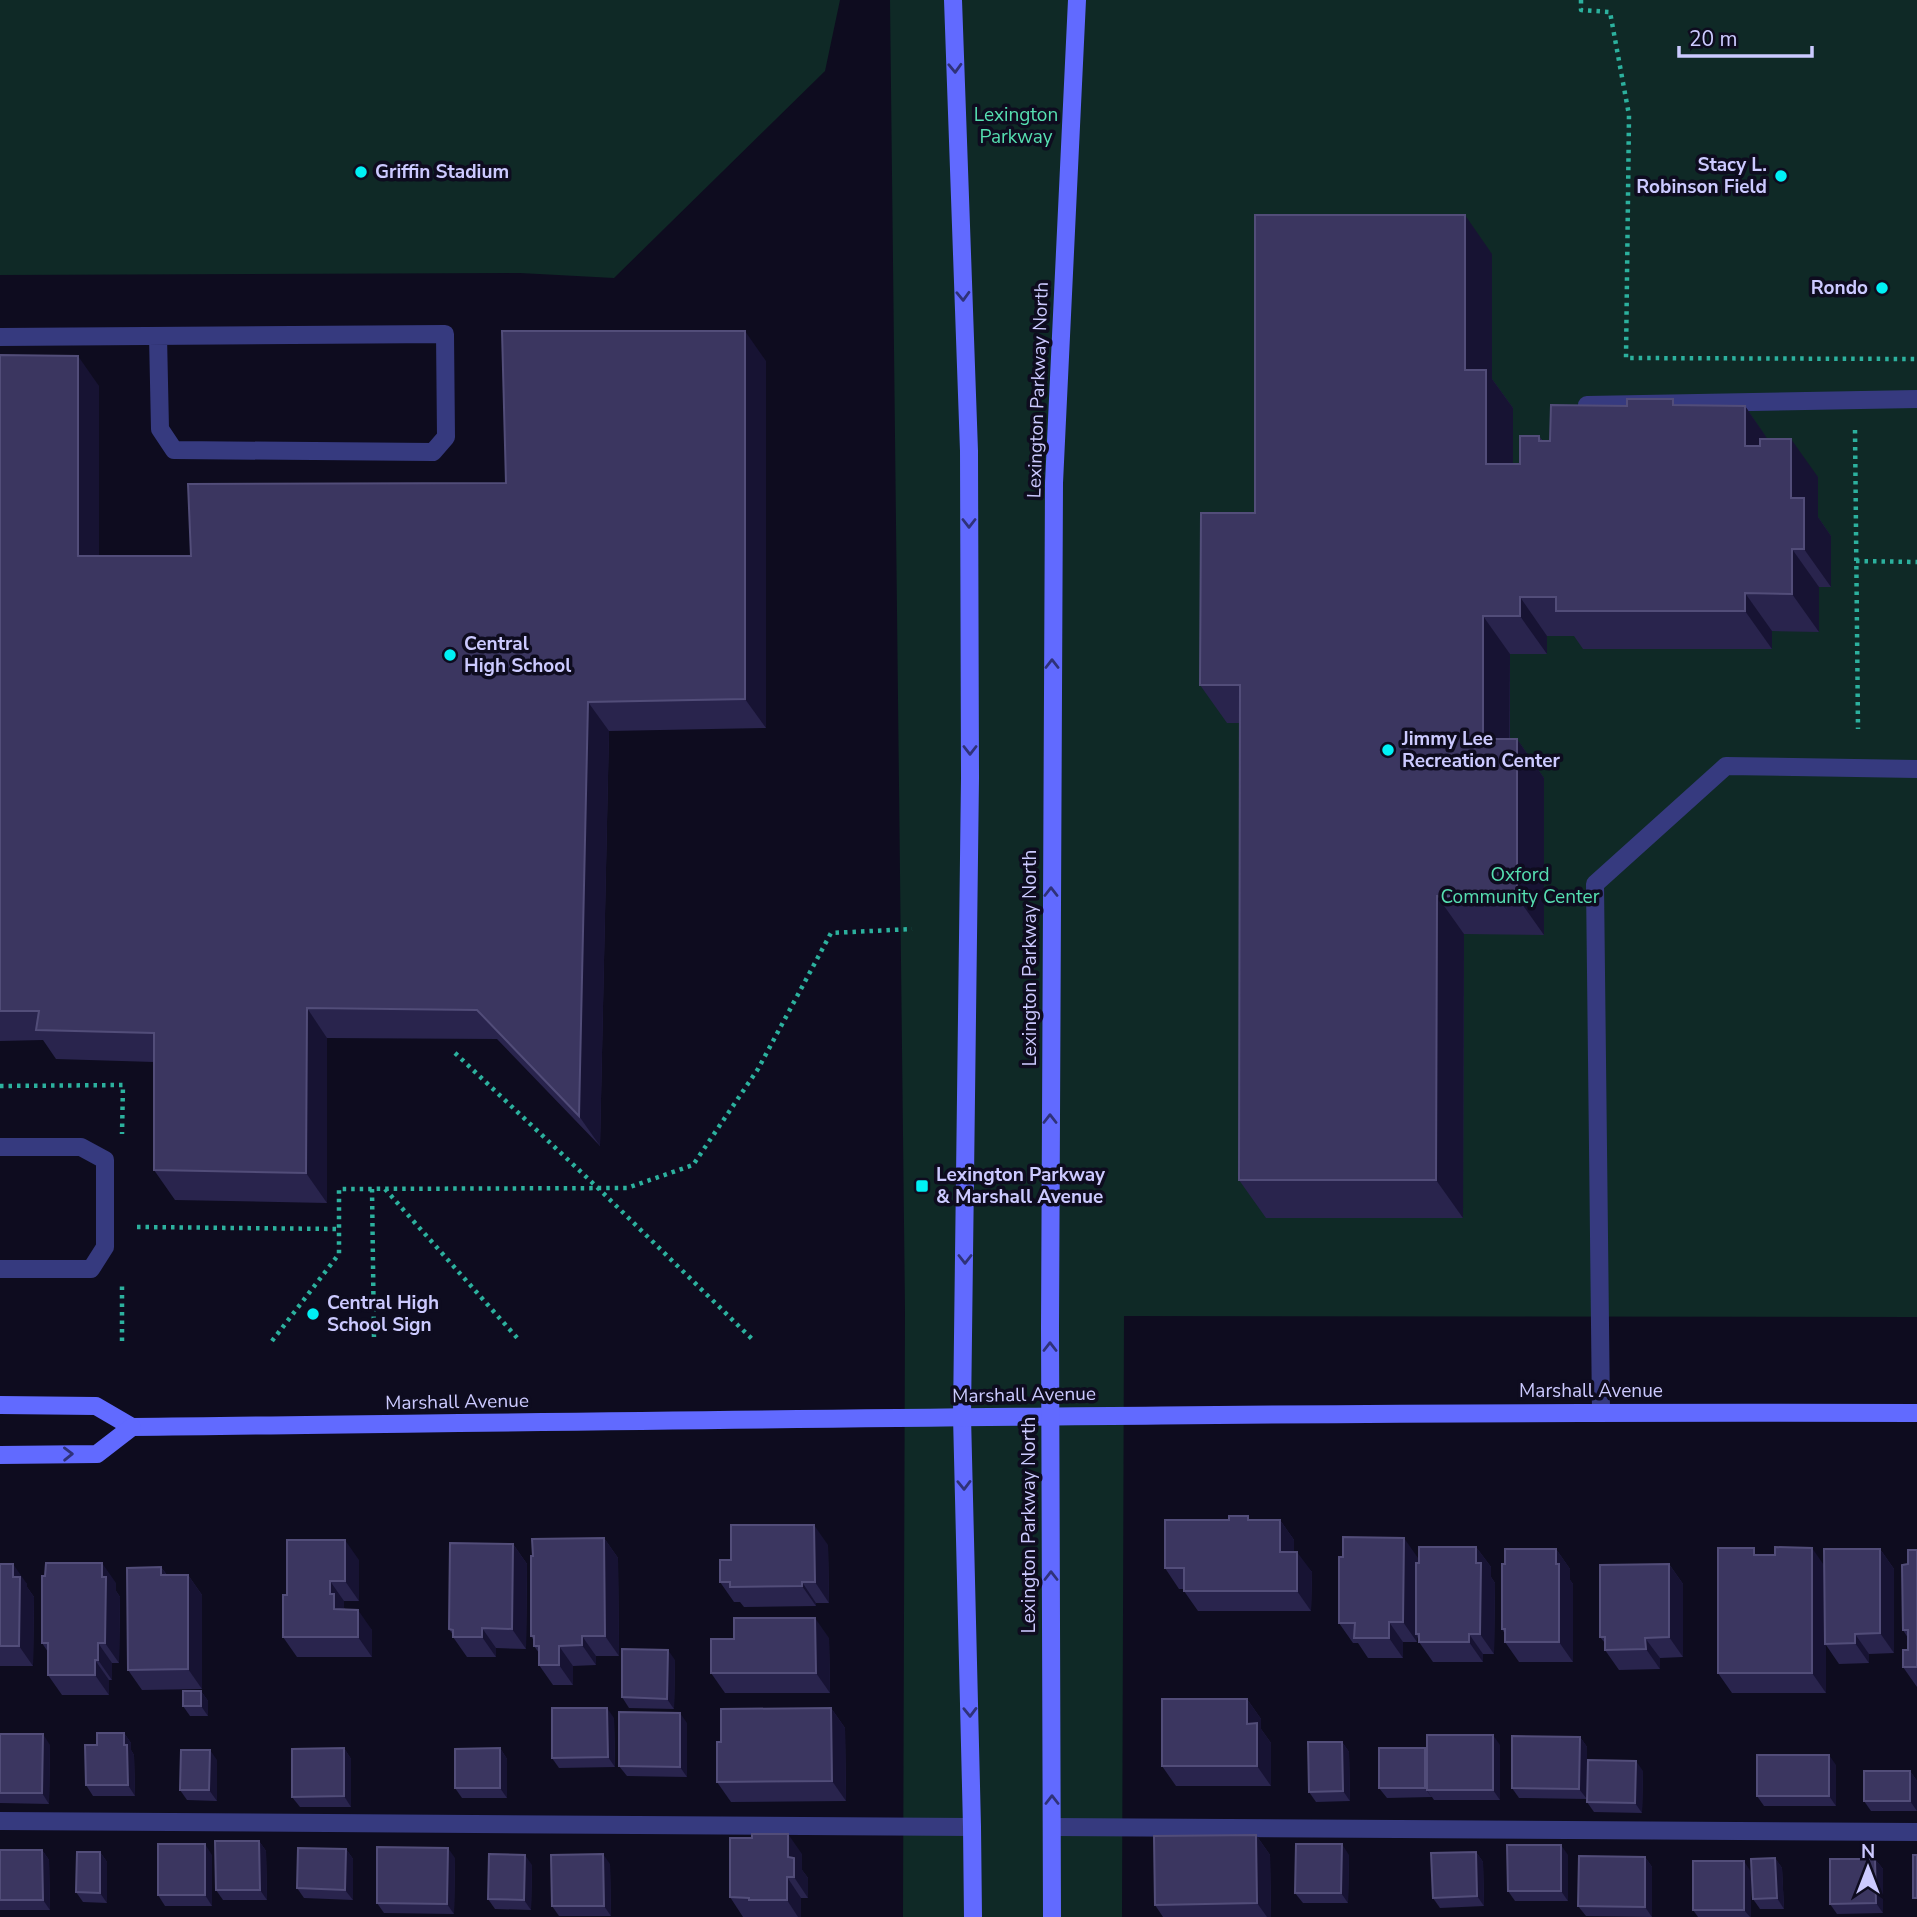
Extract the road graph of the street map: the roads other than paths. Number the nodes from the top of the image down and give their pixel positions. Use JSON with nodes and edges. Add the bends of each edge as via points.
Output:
{"nodes":[{"id":1,"x":953,"y":0,"type":"edge"},
{"id":2,"x":1077,"y":0,"type":"edge"},
{"id":3,"x":158,"y":336,"type":"junction"},
{"id":4,"x":0,"y":337,"type":"edge"},
{"id":5,"x":1917,"y":399,"type":"edge"},
{"id":6,"x":1587,"y":405,"type":"edge"},
{"id":7,"x":1917,"y":769,"type":"edge"},
{"id":8,"x":0,"y":1147,"type":"edge"},
{"id":9,"x":0,"y":1269,"type":"edge"},
{"id":10,"x":0,"y":1405,"type":"edge"},
{"id":11,"x":1601,"y":1412,"type":"junction"},
{"id":12,"x":1917,"y":1413,"type":"edge"},
{"id":13,"x":1050,"y":1415,"type":"junction"},
{"id":14,"x":962,"y":1416,"type":"junction"},
{"id":15,"x":132,"y":1427,"type":"junction"},
{"id":16,"x":0,"y":1455,"type":"edge"},
{"id":17,"x":0,"y":1821,"type":"edge"},
{"id":18,"x":972,"y":1826,"type":"junction"},
{"id":19,"x":1052,"y":1826,"type":"junction"},
{"id":20,"x":1917,"y":1832,"type":"edge"},
{"id":21,"x":973,"y":1917,"type":"edge"},
{"id":22,"x":1052,"y":1917,"type":"edge"}],
"edges":[{"from":1,"to":14,"type":"main road","one_way":true,"via":[[969,451]]},
{"from":13,"to":2,"type":"main road","name":"Lexington Parkway North","one_way":true,"via":[[1054,483]]},
{"from":3,"to":3,"type":"lane","via":[[445,334],[446,437],[433,452],[174,450],[160,429]]},
{"from":3,"to":4,"type":"lane"},
{"from":5,"to":6,"type":"lane"},
{"from":7,"to":11,"type":"lane","via":[[1726,766],[1595,884]]},
{"from":8,"to":9,"type":"lane","via":[[81,1146],[105,1160],[105,1247],[91,1269]]},
{"from":10,"to":15,"type":"main road","via":[[96,1406]]},
{"from":11,"to":12,"type":"main road","name":"Marshall Avenue"},
{"from":11,"to":13,"type":"main road","name":"Marshall Avenue"},
{"from":13,"to":14,"type":"main road","name":"Marshall Avenue"},
{"from":19,"to":13,"type":"main road","name":"Lexington Parkway North","one_way":true},
{"from":14,"to":15,"type":"main road","name":"Marshall Avenue"},
{"from":14,"to":18,"type":"main road","one_way":true},
{"from":16,"to":15,"type":"main road","one_way":true,"via":[[97,1454]]},
{"from":17,"to":18,"type":"lane"},
{"from":18,"to":21,"type":"main road"},
{"from":19,"to":20,"type":"lane"},
{"from":19,"to":22,"type":"main road","name":"Lexington Parkway North"}]}
